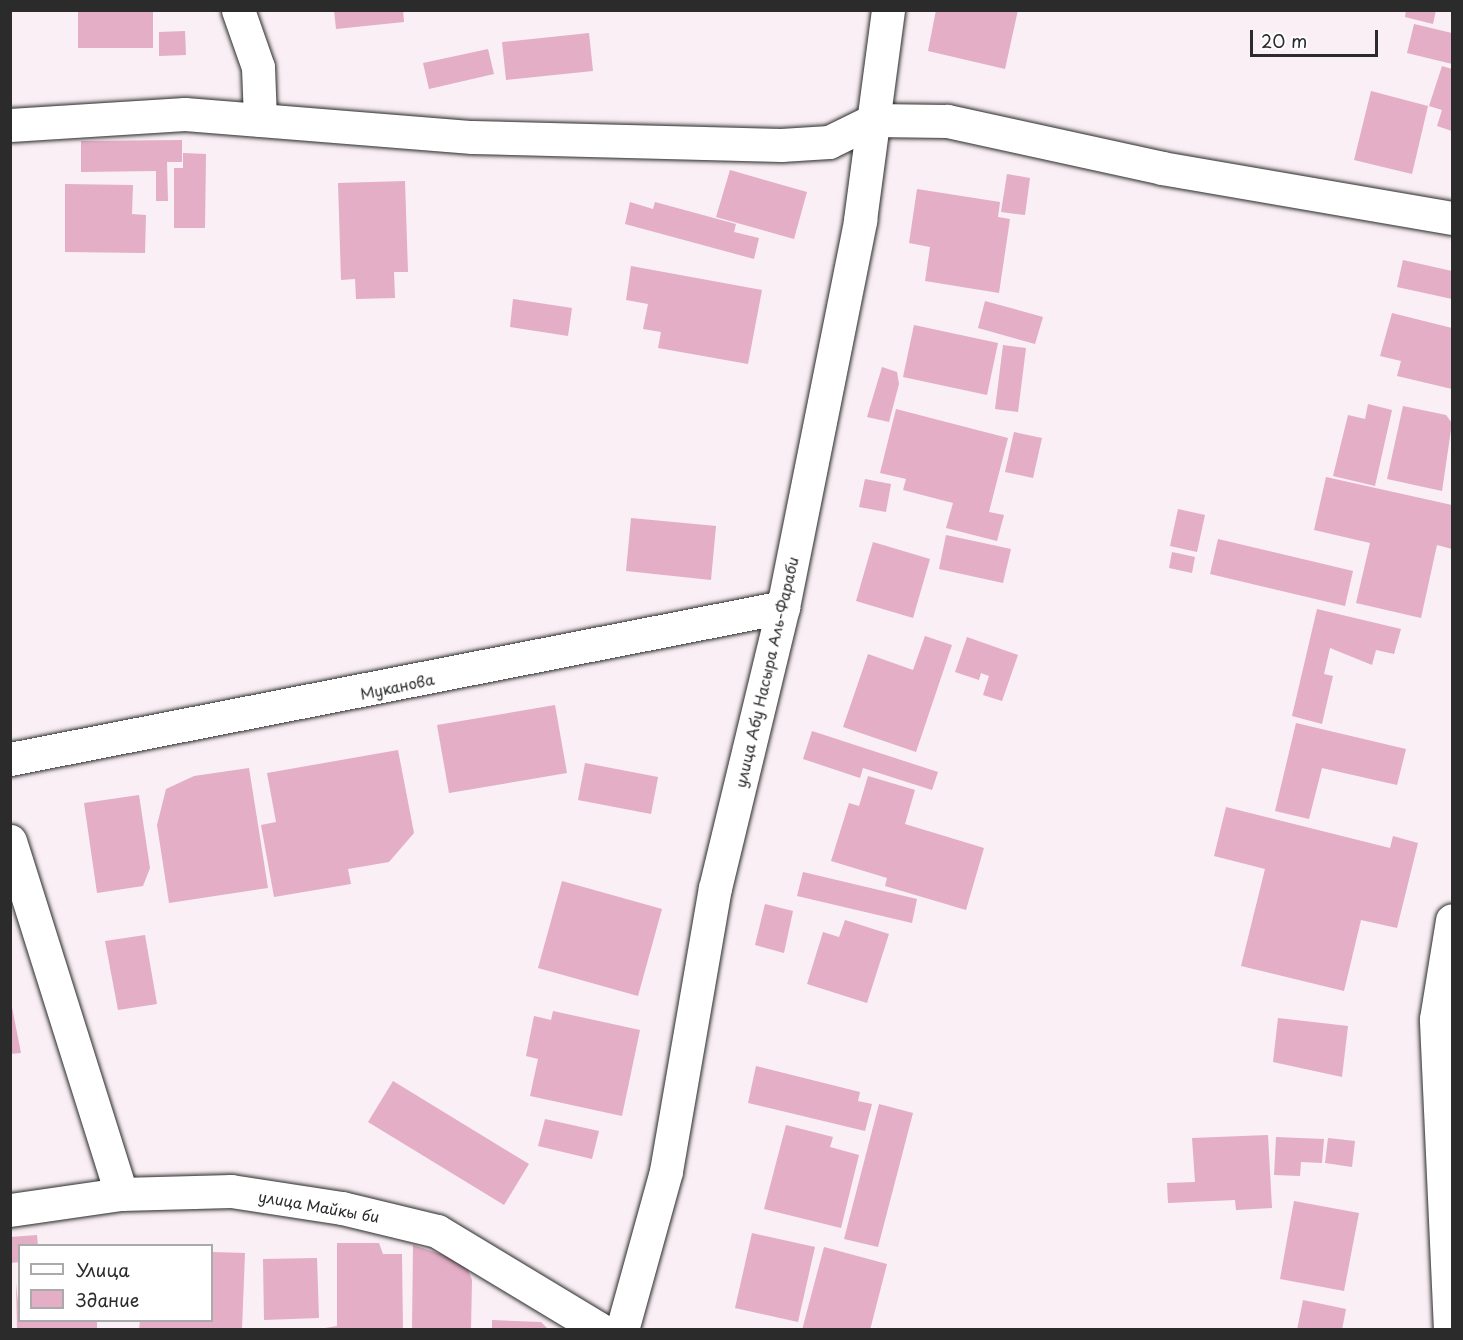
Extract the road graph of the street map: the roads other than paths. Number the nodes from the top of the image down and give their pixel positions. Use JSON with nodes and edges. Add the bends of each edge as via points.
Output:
{"nodes":[{"id":1,"x":238,"y":10,"type":"edge"},
{"id":2,"x":888,"y":10,"type":"edge"},
{"id":3,"x":260,"y":120,"type":"junction"},
{"id":4,"x":874,"y":120,"type":"junction"},
{"id":5,"x":10,"y":125,"type":"edge"},
{"id":6,"x":1452,"y":218,"type":"edge"},
{"id":7,"x":783,"y":607,"type":"junction"},
{"id":8,"x":10,"y":759,"type":"edge"},
{"id":9,"x":10,"y":841,"type":"edge"},
{"id":10,"x":1452,"y":920,"type":"edge"},
{"id":11,"x":120,"y":1194,"type":"junction"},
{"id":12,"x":10,"y":1210,"type":"edge"},
{"id":13,"x":601,"y":1329,"type":"edge"},
{"id":14,"x":622,"y":1329,"type":"edge"},
{"id":15,"x":1450,"y":1329,"type":"edge"}],
"edges":[{"from":1,"to":3,"type":"street","via":[[258,67]]},
{"from":2,"to":4,"type":"street","name":"улица Абу Насыра Аль-Фараби"},
{"from":3,"to":4,"type":"street","via":[[472,137],[781,145],[829,142]]},
{"from":3,"to":5,"type":"street","via":[[186,114]]},
{"from":4,"to":6,"type":"street","via":[[947,121],[1162,168]]},
{"from":4,"to":7,"type":"street","name":"улица Абу Насыра Аль-Фараби","via":[[861,220]]},
{"from":7,"to":8,"type":"street","name":"Муканова"},
{"from":7,"to":14,"type":"street","name":"улица Абу Насыра Аль-Фараби","via":[[716,888],[666,1171]]},
{"from":9,"to":11,"type":"street"},
{"from":10,"to":15,"type":"street","via":[[1436,1019]]},
{"from":11,"to":12,"type":"street","name":"улица Майкы би"},
{"from":11,"to":13,"type":"street","name":"улица Майкы би","via":[[231,1191],[342,1208],[437,1231]]}]}
